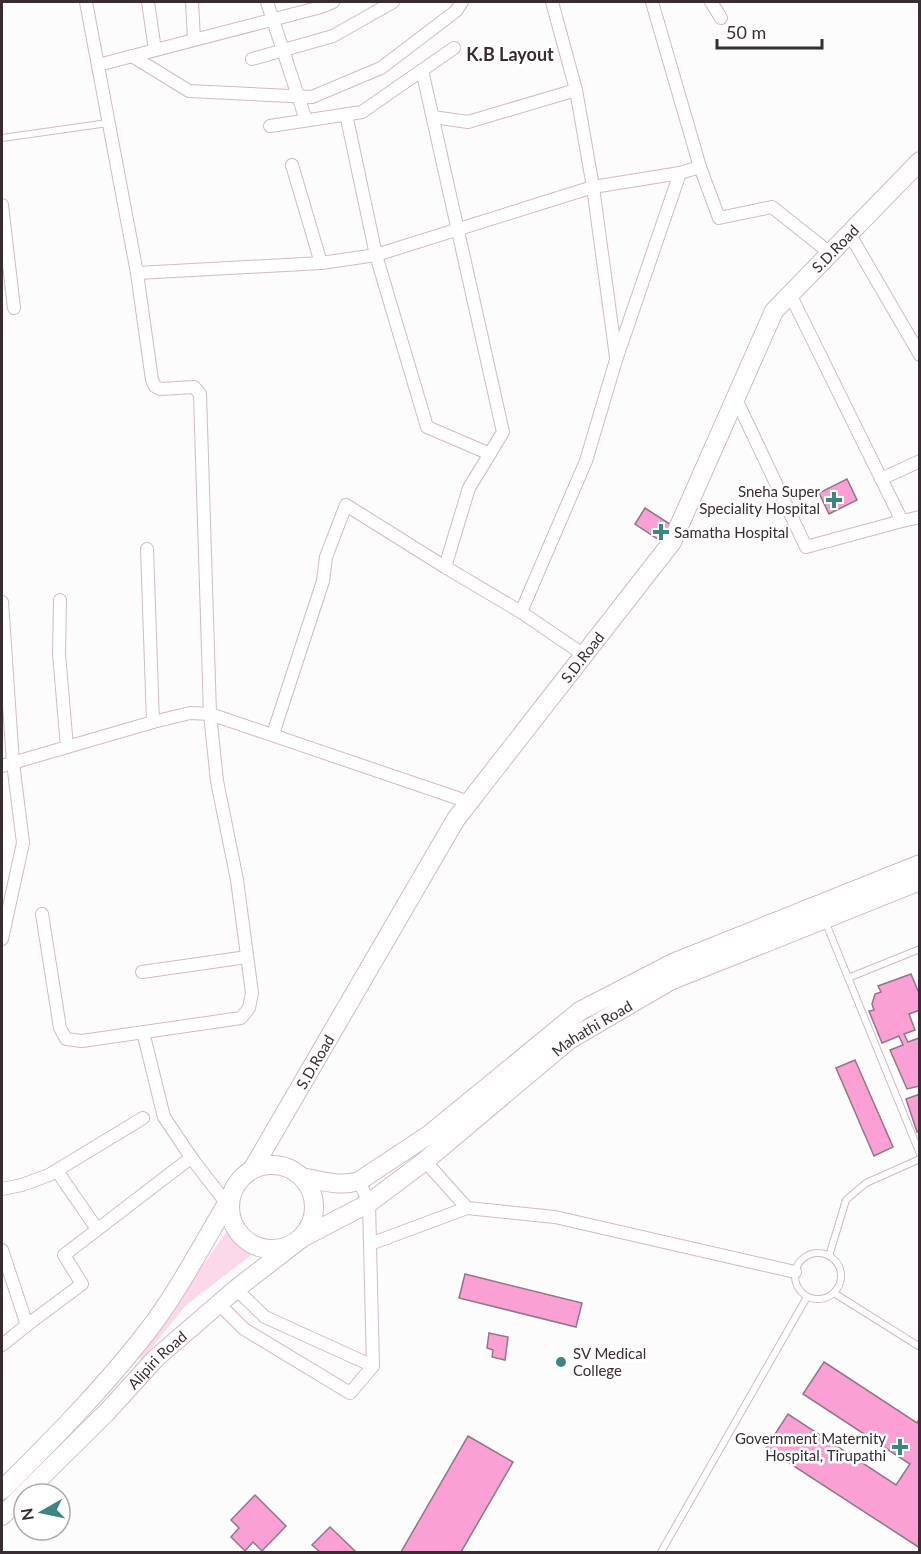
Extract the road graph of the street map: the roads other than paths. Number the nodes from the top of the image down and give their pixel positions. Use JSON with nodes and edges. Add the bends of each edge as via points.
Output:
{"nodes":[{"id":1,"x":86,"y":2,"type":"edge"},
{"id":2,"x":148,"y":2,"type":"edge"},
{"id":3,"x":192,"y":2,"type":"edge"},
{"id":4,"x":267,"y":2,"type":"edge"},
{"id":5,"x":333,"y":2,"type":"edge"},
{"id":6,"x":393,"y":2,"type":"edge"},
{"id":7,"x":462,"y":2,"type":"edge"},
{"id":8,"x":552,"y":2,"type":"edge"},
{"id":9,"x":652,"y":2,"type":"edge"},
{"id":10,"x":711,"y":2,"type":"edge"},
{"id":11,"x":722,"y":18,"type":"dead end"},
{"id":12,"x":272,"y":20,"type":"junction"},
{"id":13,"x":195,"y":39,"type":"junction"},
{"id":14,"x":454,"y":48,"type":"dead end"},
{"id":15,"x":155,"y":50,"type":"junction"},
{"id":16,"x":283,"y":50,"type":"junction"},
{"id":17,"x":132,"y":56,"type":"junction"},
{"id":18,"x":252,"y":59,"type":"dead end"},
{"id":19,"x":98,"y":65,"type":"junction"},
{"id":20,"x":422,"y":70,"type":"junction"},
{"id":21,"x":576,"y":90,"type":"junction"},
{"id":22,"x":298,"y":96,"type":"junction"},
{"id":23,"x":346,"y":114,"type":"junction"},
{"id":24,"x":433,"y":117,"type":"junction"},
{"id":25,"x":306,"y":120,"type":"junction"},
{"id":26,"x":109,"y":123,"type":"junction"},
{"id":27,"x":270,"y":126,"type":"dead end"},
{"id":28,"x":2,"y":138,"type":"edge"},
{"id":29,"x":920,"y":161,"type":"edge"},
{"id":30,"x":292,"y":165,"type":"dead end"},
{"id":31,"x":700,"y":167,"type":"junction"},
{"id":32,"x":680,"y":173,"type":"junction"},
{"id":33,"x":593,"y":187,"type":"junction"},
{"id":34,"x":2,"y":205,"type":"edge"},
{"id":35,"x":458,"y":229,"type":"junction"},
{"id":36,"x":849,"y":233,"type":"junction"},
{"id":37,"x":830,"y":253,"type":"junction"},
{"id":38,"x":376,"y":255,"type":"junction"},
{"id":39,"x":321,"y":263,"type":"junction"},
{"id":40,"x":137,"y":273,"type":"junction"},
{"id":41,"x":790,"y":294,"type":"junction"},
{"id":42,"x":14,"y":308,"type":"dead end"},
{"id":43,"x":919,"y":355,"type":"edge"},
{"id":44,"x":616,"y":360,"type":"junction"},
{"id":45,"x":735,"y":399,"type":"junction"},
{"id":46,"x":490,"y":454,"type":"junction"},
{"id":47,"x":920,"y":461,"type":"edge"},
{"id":48,"x":882,"y":479,"type":"junction"},
{"id":49,"x":920,"y":517,"type":"edge"},
{"id":50,"x":902,"y":521,"type":"junction"},
{"id":51,"x":147,"y":549,"type":"dead end"},
{"id":52,"x":445,"y":567,"type":"junction"},
{"id":53,"x":60,"y":600,"type":"dead end"},
{"id":54,"x":2,"y":602,"type":"edge"},
{"id":55,"x":521,"y":612,"type":"junction"},
{"id":56,"x":584,"y":655,"type":"junction"},
{"id":57,"x":210,"y":714,"type":"junction"},
{"id":58,"x":153,"y":722,"type":"junction"},
{"id":59,"x":273,"y":734,"type":"junction"},
{"id":60,"x":68,"y":747,"type":"junction"},
{"id":61,"x":7,"y":764,"type":"edge"},
{"id":62,"x":469,"y":802,"type":"junction"},
{"id":63,"x":920,"y":864,"type":"edge"},
{"id":64,"x":920,"y":881,"type":"edge"},
{"id":65,"x":42,"y":914,"type":"dead end"},
{"id":66,"x":824,"y":918,"type":"junction"},
{"id":67,"x":2,"y":939,"type":"edge"},
{"id":68,"x":920,"y":949,"type":"edge"},
{"id":69,"x":247,"y":957,"type":"junction"},
{"id":70,"x":679,"y":969,"type":"junction"},
{"id":71,"x":142,"y":972,"type":"dead end"},
{"id":72,"x":848,"y":978,"type":"junction"},
{"id":73,"x":142,"y":1032,"type":"junction"},
{"id":74,"x":143,"y":1118,"type":"dead end"},
{"id":75,"x":920,"y":1154,"type":"edge"},
{"id":76,"x":920,"y":1159,"type":"edge"},
{"id":77,"x":194,"y":1160,"type":"junction"},
{"id":78,"x":424,"y":1161,"type":"junction"},
{"id":79,"x":253,"y":1168,"type":"junction"},
{"id":80,"x":57,"y":1170,"type":"junction"},
{"id":81,"x":302,"y":1177,"type":"junction"},
{"id":82,"x":359,"y":1181,"type":"junction"},
{"id":83,"x":2,"y":1189,"type":"edge"},
{"id":84,"x":228,"y":1201,"type":"junction"},
{"id":85,"x":369,"y":1203,"type":"junction"},
{"id":86,"x":467,"y":1208,"type":"junction"},
{"id":87,"x":97,"y":1230,"type":"junction"},
{"id":88,"x":302,"y":1238,"type":"junction"},
{"id":89,"x":370,"y":1244,"type":"junction"},
{"id":90,"x":2,"y":1250,"type":"edge"},
{"id":91,"x":829,"y":1256,"type":"junction"},
{"id":92,"x":795,"y":1272,"type":"junction"},
{"id":93,"x":236,"y":1289,"type":"junction"},
{"id":94,"x":834,"y":1293,"type":"junction"},
{"id":95,"x":807,"y":1297,"type":"junction"},
{"id":96,"x":219,"y":1304,"type":"junction"},
{"id":97,"x":27,"y":1325,"type":"junction"},
{"id":98,"x":2,"y":1345,"type":"edge"},
{"id":99,"x":920,"y":1347,"type":"edge"},
{"id":100,"x":373,"y":1366,"type":"junction"},
{"id":101,"x":36,"y":1482,"type":"edge"},
{"id":102,"x":2,"y":1490,"type":"edge"},
{"id":103,"x":661,"y":1552,"type":"edge"}],
"edges":[{"from":1,"to":19,"type":"street"},
{"from":2,"to":15,"type":"street"},
{"from":3,"to":13,"type":"street"},
{"from":4,"to":12,"type":"street"},
{"from":5,"to":12,"type":"street"},
{"from":6,"to":16,"type":"street","via":[[333,36]]},
{"from":7,"to":22,"type":"street","via":[[456,11],[381,68],[312,97]]},
{"from":8,"to":21,"type":"street"},
{"from":9,"to":31,"type":"street"},
{"from":10,"to":11,"type":"street"},
{"from":12,"to":13,"type":"street"},
{"from":12,"to":16,"type":"street"},
{"from":13,"to":15,"type":"street"},
{"from":14,"to":20,"type":"street"},
{"from":15,"to":17,"type":"street"},
{"from":16,"to":18,"type":"street"},
{"from":16,"to":22,"type":"street"},
{"from":17,"to":19,"type":"street"},
{"from":17,"to":22,"type":"street","via":[[189,91]]},
{"from":19,"to":26,"type":"street"},
{"from":20,"to":23,"type":"street","via":[[362,112]]},
{"from":20,"to":24,"type":"street"},
{"from":21,"to":24,"type":"street","via":[[468,122]]},
{"from":21,"to":33,"type":"street"},
{"from":22,"to":25,"type":"street"},
{"from":23,"to":25,"type":"street"},
{"from":23,"to":38,"type":"street"},
{"from":24,"to":35,"type":"street"},
{"from":25,"to":27,"type":"street"},
{"from":26,"to":28,"type":"lane"},
{"from":26,"to":40,"type":"street"},
{"from":29,"to":36,"type":"street","name":"S.D.Road"},
{"from":30,"to":39,"type":"street"},
{"from":31,"to":32,"type":"street"},
{"from":31,"to":37,"type":"street","via":[[719,218],[772,207]]},
{"from":32,"to":33,"type":"street"},
{"from":32,"to":44,"type":"street"},
{"from":33,"to":35,"type":"street"},
{"from":33,"to":44,"type":"street"},
{"from":34,"to":42,"type":"street"},
{"from":35,"to":38,"type":"street"},
{"from":35,"to":46,"type":"street","via":[[503,432]]},
{"from":36,"to":37,"type":"street","name":"S.D.Road"},
{"from":36,"to":43,"type":"street"},
{"from":37,"to":41,"type":"street","name":"S.D.Road"},
{"from":38,"to":39,"type":"street"},
{"from":38,"to":46,"type":"street","via":[[428,427]]},
{"from":39,"to":40,"type":"street"},
{"from":40,"to":57,"type":"street","via":[[155,386],[194,387],[200,394]]},
{"from":41,"to":45,"type":"street","name":"S.D.Road","via":[[774,311]]},
{"from":41,"to":48,"type":"street"},
{"from":44,"to":55,"type":"street","via":[[586,461]]},
{"from":45,"to":50,"type":"street","via":[[806,547]]},
{"from":45,"to":56,"type":"street","name":"S.D.Road","via":[[672,542]]},
{"from":46,"to":52,"type":"street","via":[[469,488]]},
{"from":47,"to":48,"type":"street"},
{"from":48,"to":50,"type":"street"},
{"from":49,"to":50,"type":"street"},
{"from":51,"to":58,"type":"street"},
{"from":52,"to":55,"type":"street"},
{"from":52,"to":59,"type":"street","via":[[346,505],[326,557],[323,581]]},
{"from":53,"to":60,"type":"street","via":[[59,654]]},
{"from":54,"to":61,"type":"street"},
{"from":55,"to":56,"type":"street"},
{"from":56,"to":62,"type":"street","name":"S.D.Road"},
{"from":57,"to":58,"type":"street","via":[[190,713]]},
{"from":57,"to":59,"type":"street"},
{"from":57,"to":69,"type":"street","via":[[217,781],[237,880]]},
{"from":58,"to":60,"type":"street"},
{"from":59,"to":62,"type":"street"},
{"from":60,"to":61,"type":"street"},
{"from":61,"to":67,"type":"street","via":[[23,843]]},
{"from":62,"to":79,"type":"street","name":"S.D.Road"},
{"from":63,"to":70,"type":"street","name":"Mahathi Road"},
{"from":64,"to":66,"type":"street","name":"Mahathi Road"},
{"from":65,"to":73,"type":"street","via":[[60,1028],[66,1039],[82,1041]]},
{"from":66,"to":70,"type":"street","name":"Mahathi Road"},
{"from":66,"to":72,"type":"lane"},
{"from":68,"to":72,"type":"lane"},
{"from":69,"to":71,"type":"street"},
{"from":69,"to":73,"type":"street","via":[[252,993],[249,1008],[241,1018]]},
{"from":70,"to":78,"type":"street","name":"Mahathi Road","via":[[568,1040]]},
{"from":70,"to":82,"type":"street","name":"Mahathi Road","via":[[580,1011],[430,1134]]},
{"from":72,"to":75,"type":"lane"},
{"from":73,"to":77,"type":"street","via":[[164,1118]]},
{"from":74,"to":80,"type":"street"},
{"from":76,"to":91,"type":"lane","via":[[866,1183],[846,1200]]},
{"from":77,"to":84,"type":"street"},
{"from":77,"to":87,"type":"street","via":[[188,1160]]},
{"from":78,"to":85,"type":"street","name":"Mahathi Road"},
{"from":78,"to":86,"type":"street"},
{"from":79,"to":81,"type":"street","via":[[279,1164]]},
{"from":79,"to":84,"type":"street","via":[[238,1180]]},
{"from":80,"to":83,"type":"street"},
{"from":80,"to":87,"type":"street"},
{"from":81,"to":82,"type":"street","via":[[337,1184]]},
{"from":81,"to":88,"type":"street","via":[[314,1201],[313,1215]]},
{"from":82,"to":85,"type":"street"},
{"from":84,"to":88,"type":"street","via":[[233,1225],[251,1244],[277,1249]]},
{"from":84,"to":102,"type":"street","name":"Alipiri Road","via":[[176,1291],[140,1342],[53,1440]]},
{"from":85,"to":88,"type":"street","name":"Mahathi Road"},
{"from":85,"to":89,"type":"street"},
{"from":86,"to":89,"type":"street"},
{"from":86,"to":92,"type":"street","via":[[555,1217]]},
{"from":87,"to":97,"type":"street","via":[[64,1255],[82,1284]]},
{"from":88,"to":93,"type":"street","name":"Alipiri Road"},
{"from":89,"to":100,"type":"street"},
{"from":90,"to":97,"type":"street"},
{"from":91,"to":92,"type":"lane","via":[[808,1255]]},
{"from":91,"to":94,"type":"lane","via":[[841,1274]]},
{"from":92,"to":95,"type":"lane","via":[[797,1286]]},
{"from":93,"to":96,"type":"street","name":"Alipiri Road"},
{"from":93,"to":100,"type":"street","via":[[265,1317]]},
{"from":94,"to":95,"type":"lane","via":[[821,1299]]},
{"from":94,"to":99,"type":"lane"},
{"from":95,"to":103,"type":"lane"},
{"from":96,"to":100,"type":"street","via":[[244,1329],[350,1393]]},
{"from":96,"to":101,"type":"street","name":"Alipiri Road","via":[[156,1358]]},
{"from":97,"to":98,"type":"street"}]}
